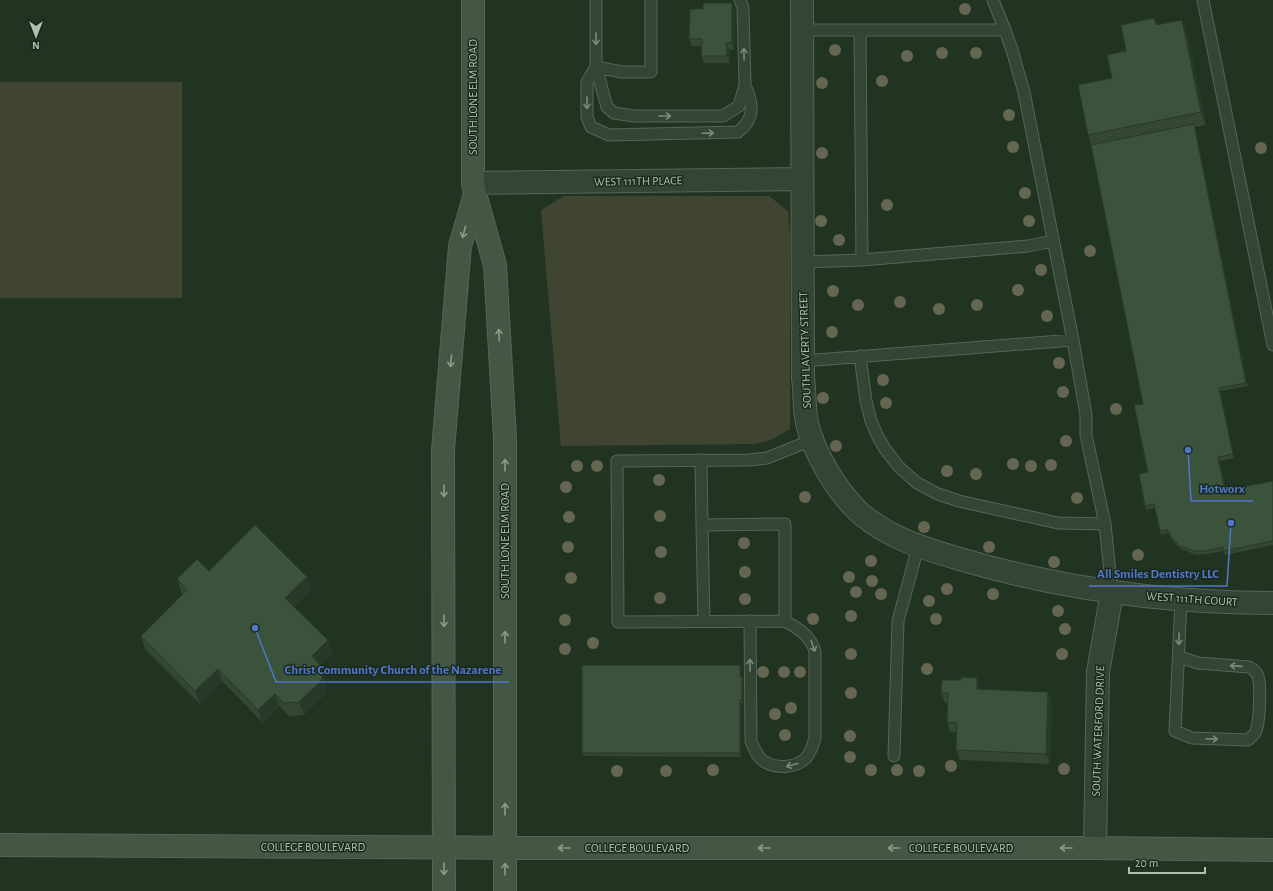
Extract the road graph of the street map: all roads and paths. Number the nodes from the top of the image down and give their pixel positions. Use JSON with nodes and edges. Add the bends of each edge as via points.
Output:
{"nodes":[{"id":1,"x":473,"y":0,"type":"edge"},
{"id":2,"x":596,"y":0,"type":"edge"},
{"id":3,"x":651,"y":0,"type":"edge"},
{"id":4,"x":740,"y":0,"type":"edge"},
{"id":5,"x":802,"y":0,"type":"edge"},
{"id":6,"x":993,"y":0,"type":"edge"},
{"id":7,"x":1203,"y":0,"type":"edge"},
{"id":8,"x":802,"y":30,"type":"junction"},
{"id":9,"x":860,"y":30,"type":"junction"},
{"id":10,"x":1006,"y":30,"type":"junction"},
{"id":11,"x":596,"y":67,"type":"junction"},
{"id":12,"x":744,"y":85,"type":"junction"},
{"id":13,"x":802,"y":178,"type":"junction"},
{"id":14,"x":474,"y":189,"type":"junction"},
{"id":15,"x":1054,"y":241,"type":"junction"},
{"id":16,"x":862,"y":260,"type":"junction"},
{"id":17,"x":803,"y":262,"type":"junction"},
{"id":18,"x":1073,"y":340,"type":"junction"},
{"id":19,"x":1273,"y":345,"type":"edge"},
{"id":20,"x":860,"y":356,"type":"junction"},
{"id":21,"x":803,"y":361,"type":"junction"},
{"id":22,"x":812,"y":440,"type":"junction"},
{"id":23,"x":701,"y":460,"type":"junction"},
{"id":24,"x":702,"y":524,"type":"junction"},
{"id":25,"x":1104,"y":524,"type":"junction"},
{"id":26,"x":918,"y":547,"type":"junction"},
{"id":27,"x":1112,"y":592,"type":"junction"},
{"id":28,"x":1181,"y":600,"type":"junction"},
{"id":29,"x":1273,"y":603,"type":"edge"},
{"id":30,"x":704,"y":621,"type":"junction"},
{"id":31,"x":750,"y":621,"type":"junction"},
{"id":32,"x":785,"y":621,"type":"junction"},
{"id":33,"x":1179,"y":657,"type":"junction"},
{"id":34,"x":894,"y":756,"type":"dead end"},
{"id":35,"x":0,"y":845,"type":"edge"},
{"id":36,"x":444,"y":848,"type":"junction"},
{"id":37,"x":505,"y":848,"type":"junction"},
{"id":38,"x":1095,"y":848,"type":"junction"},
{"id":39,"x":1273,"y":850,"type":"edge"},
{"id":40,"x":444,"y":891,"type":"edge"},
{"id":41,"x":505,"y":891,"type":"edge"}],
"edges":[{"from":1,"to":14,"type":"street","name":"SOUTH LONE ELM ROAD"},
{"from":2,"to":11,"type":"lane","one_way":true},
{"from":3,"to":11,"type":"lane","via":[[651,72],[622,72]]},
{"from":12,"to":4,"type":"lane","one_way":true},
{"from":5,"to":8,"type":"street","name":"SOUTH LAVERTY STREET"},
{"from":6,"to":10,"type":"lane"},
{"from":7,"to":19,"type":"lane"},
{"from":8,"to":9,"type":"lane"},
{"from":8,"to":13,"type":"street","name":"SOUTH LAVERTY STREET"},
{"from":9,"to":10,"type":"lane"},
{"from":9,"to":16,"type":"lane"},
{"from":10,"to":15,"type":"lane","via":[[1024,92]]},
{"from":11,"to":12,"type":"lane","one_way":true,"via":[[607,107],[614,113],[628,115],[723,116],[739,106]]},
{"from":11,"to":12,"type":"lane","one_way":true,"via":[[587,82],[587,118],[591,127],[609,135],[738,132],[746,126],[751,113],[750,98]]},
{"from":13,"to":14,"type":"street","name":"WEST 111TH PLACE"},
{"from":13,"to":17,"type":"street","name":"SOUTH LAVERTY STREET"},
{"from":14,"to":36,"type":"street","name":"SOUTH LONE ELM ROAD","one_way":true,"via":[[460,246],[444,450]]},
{"from":37,"to":14,"type":"street","name":"SOUTH LONE ELM ROAD","one_way":true,"via":[[505,438],[495,265]]},
{"from":15,"to":16,"type":"lane","via":[[1028,246]]},
{"from":15,"to":18,"type":"lane"},
{"from":16,"to":17,"type":"lane"},
{"from":17,"to":21,"type":"street","name":"SOUTH LAVERTY STREET"},
{"from":18,"to":20,"type":"lane"},
{"from":18,"to":25,"type":"lane","via":[[1086,415],[1086,435]]},
{"from":20,"to":21,"type":"lane"},
{"from":20,"to":25,"type":"lane","via":[[866,401],[877,436],[899,467],[917,482],[938,494],[959,501],[1058,523]]},
{"from":21,"to":22,"type":"street","name":"SOUTH LAVERTY STREET","via":[[807,422]]},
{"from":22,"to":23,"type":"lane","via":[[767,458]]},
{"from":22,"to":26,"type":"street","name":"SOUTH LAVERTY STREET","via":[[840,491],[859,512],[877,527]]},
{"from":23,"to":24,"type":"lane"},
{"from":23,"to":30,"type":"lane","via":[[617,461],[618,622]]},
{"from":24,"to":30,"type":"lane"},
{"from":24,"to":32,"type":"lane","via":[[785,524]]},
{"from":25,"to":27,"type":"lane"},
{"from":26,"to":27,"type":"street","name":"SOUTH LAVERTY STREET","via":[[1007,573]]},
{"from":26,"to":34,"type":"lane","via":[[898,621]]},
{"from":27,"to":28,"type":"street","name":"WEST 111TH COURT"},
{"from":27,"to":38,"type":"street","name":"SOUTH WATERFORD DRIVE","via":[[1098,672]]},
{"from":28,"to":29,"type":"street","name":"WEST 111TH COURT"},
{"from":28,"to":33,"type":"lane","one_way":true},
{"from":30,"to":31,"type":"lane"},
{"from":31,"to":32,"type":"lane"},
{"from":32,"to":31,"type":"lane","one_way":true,"via":[[807,635],[815,651],[815,738],[805,758],[798,763],[780,767],[762,760],[751,741]]},
{"from":33,"to":33,"type":"lane","one_way":true,"via":[[1175,731],[1192,738],[1248,740],[1254,734],[1258,720],[1260,692],[1258,676],[1254,670],[1249,667],[1198,663]]},
{"from":35,"to":36,"type":"street","name":"COLLEGE BOULEVARD"},
{"from":36,"to":37,"type":"street","name":"COLLEGE BOULEVARD"},
{"from":36,"to":40,"type":"street","name":"SOUTH LONE ELM ROAD","one_way":true},
{"from":38,"to":37,"type":"street","name":"COLLEGE BOULEVARD","one_way":true},
{"from":41,"to":37,"type":"street","name":"SOUTH LONE ELM ROAD","one_way":true},
{"from":38,"to":39,"type":"street","name":"COLLEGE BOULEVARD"}]}
